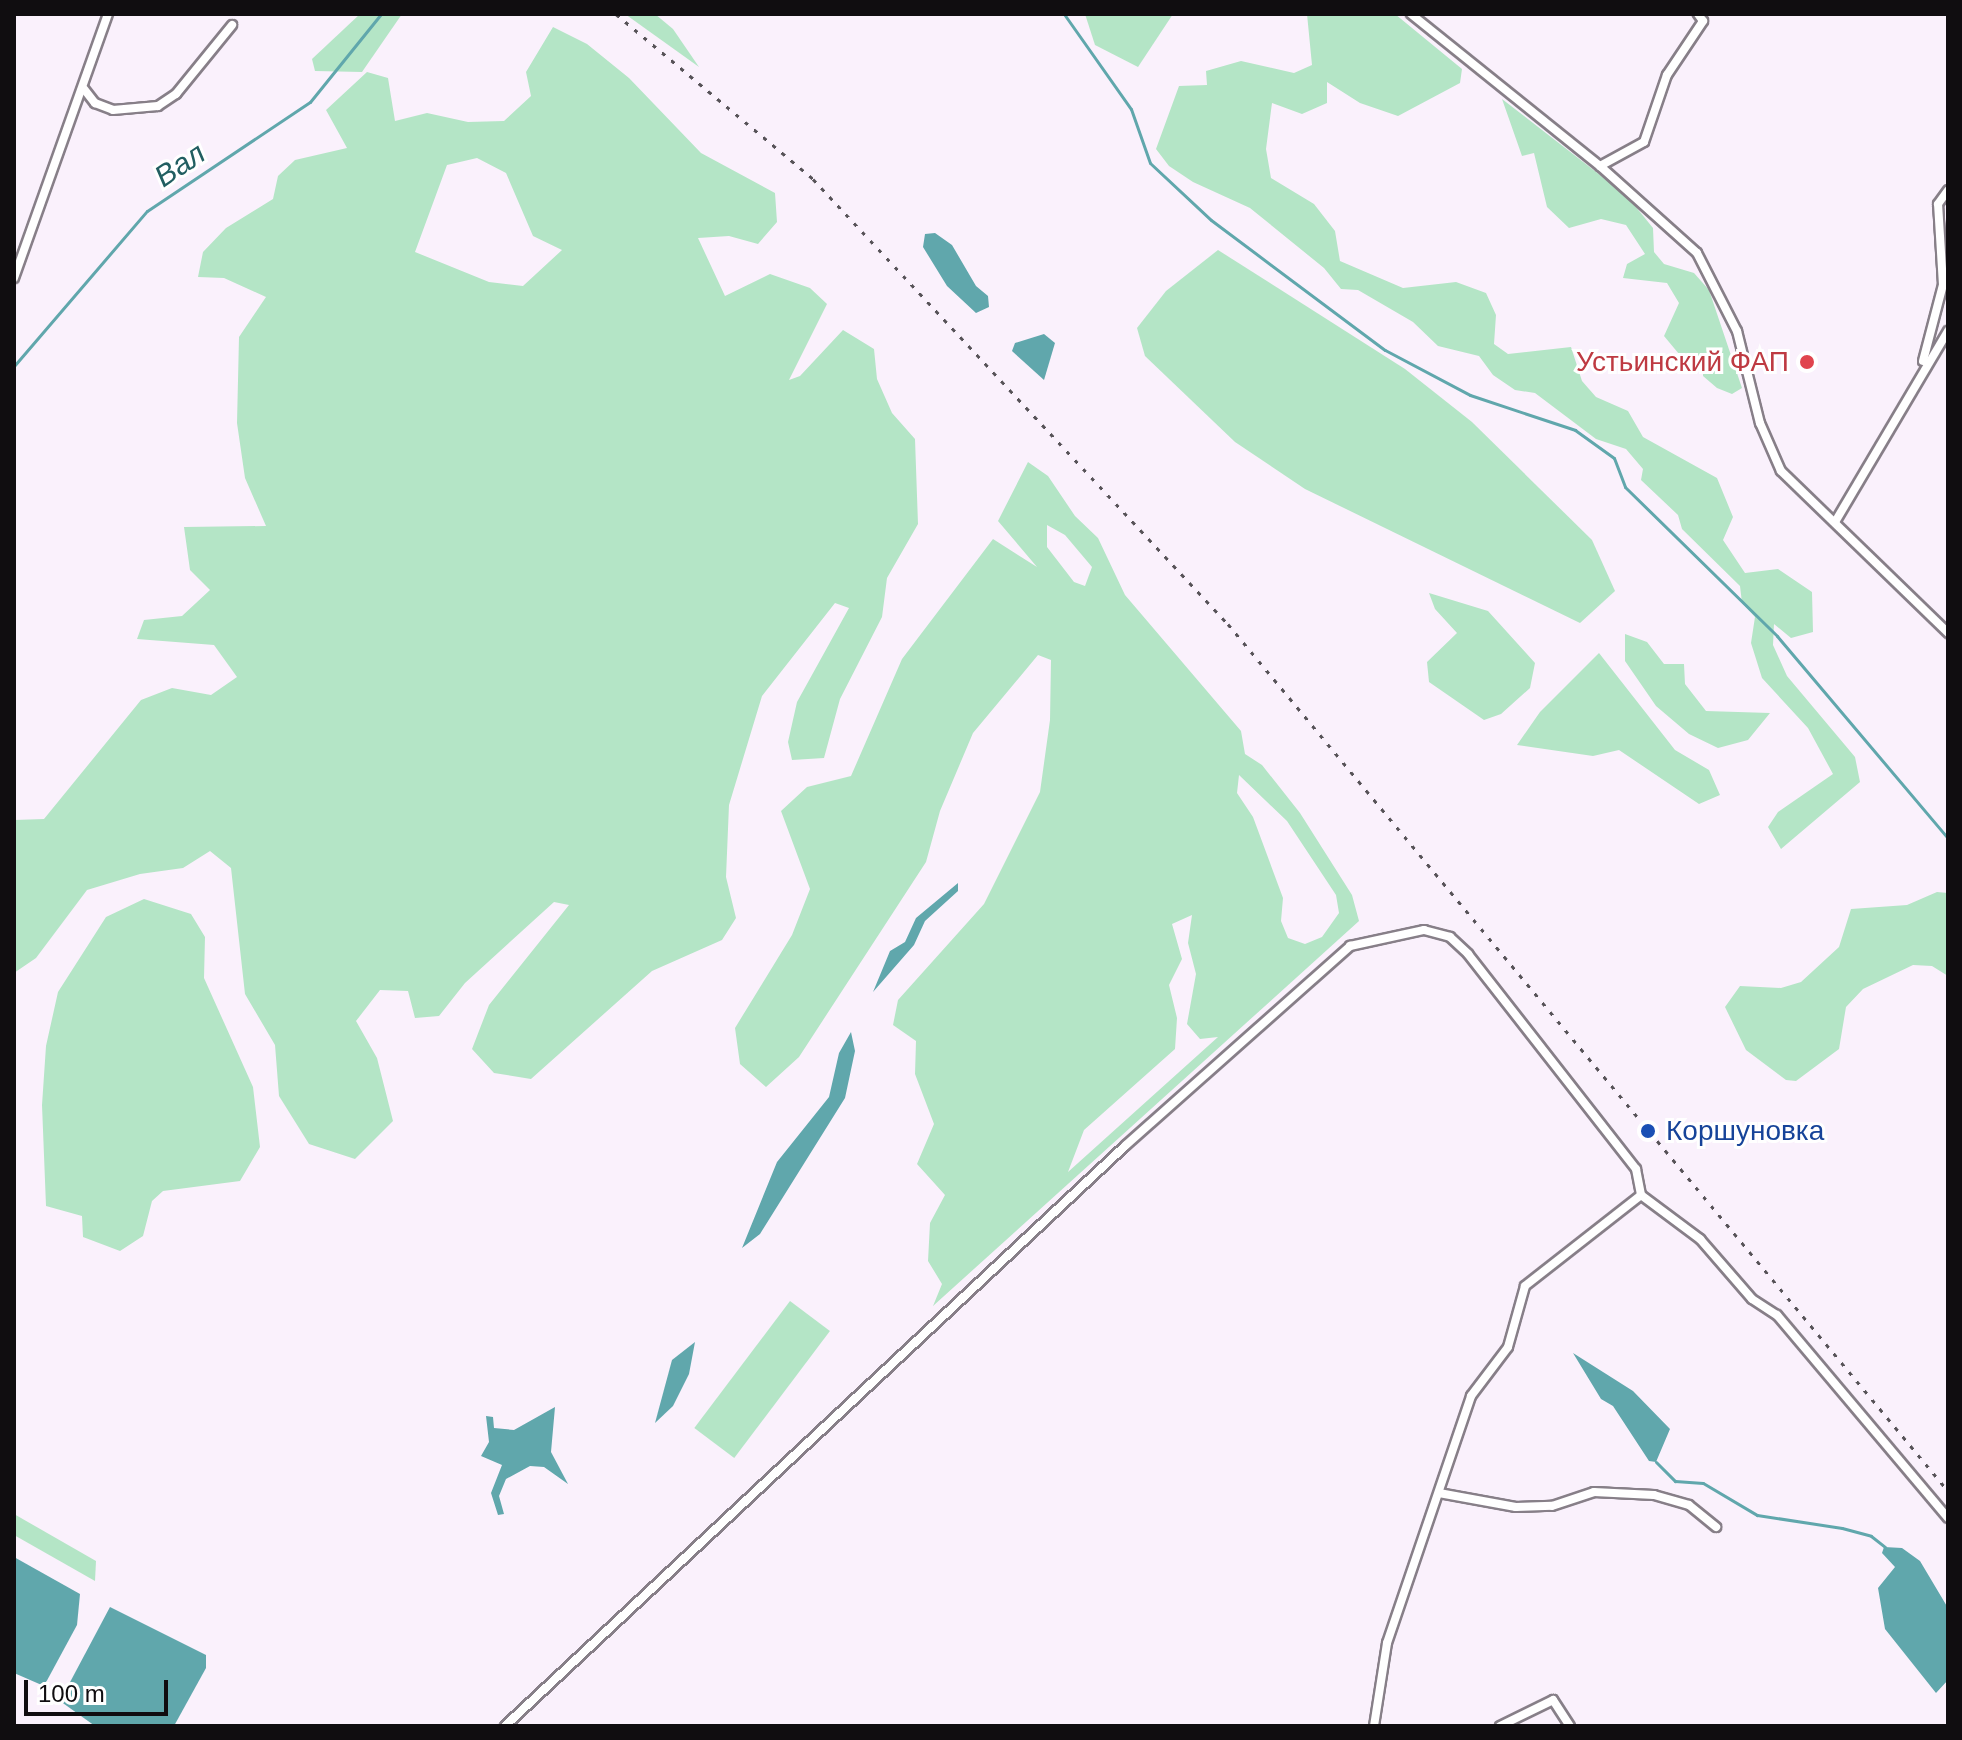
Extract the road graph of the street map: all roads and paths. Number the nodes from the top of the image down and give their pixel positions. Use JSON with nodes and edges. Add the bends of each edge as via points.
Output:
{"nodes":[{"id":1,"x":108,"y":14,"type":"edge"},
{"id":2,"x":1411,"y":14,"type":"edge"},
{"id":3,"x":1698,"y":14,"type":"edge"},
{"id":4,"x":232,"y":25,"type":"dead end"},
{"id":5,"x":84,"y":89,"type":"junction"},
{"id":6,"x":1600,"y":166,"type":"junction"},
{"id":7,"x":1948,"y":190,"type":"edge"},
{"id":8,"x":14,"y":278,"type":"edge"},
{"id":9,"x":1948,"y":331,"type":"edge"},
{"id":10,"x":1921,"y":369,"type":"junction"},
{"id":11,"x":1835,"y":522,"type":"junction"},
{"id":12,"x":1948,"y":633,"type":"edge"},
{"id":13,"x":1641,"y":1195,"type":"junction"},
{"id":14,"x":1439,"y":1493,"type":"junction"},
{"id":15,"x":1948,"y":1518,"type":"edge"},
{"id":16,"x":1716,"y":1527,"type":"dead end"},
{"id":17,"x":505,"y":1726,"type":"edge"},
{"id":18,"x":1374,"y":1726,"type":"edge"},
{"id":19,"x":1500,"y":1726,"type":"edge"},
{"id":20,"x":1570,"y":1726,"type":"edge"}],
"edges":[{"from":1,"to":5,"type":"street"},
{"from":2,"to":6,"type":"street"},
{"from":3,"to":6,"type":"street","via":[[1703,21],[1667,75],[1644,142]]},
{"from":4,"to":5,"type":"street","via":[[176,94],[158,106],[113,110],[95,103]]},
{"from":5,"to":8,"type":"street"},
{"from":6,"to":11,"type":"street","via":[[1697,253],[1737,331],[1768,448],[1781,471]]},
{"from":7,"to":10,"type":"street","via":[[1938,204],[1943,285]]},
{"from":9,"to":10,"type":"street"},
{"from":10,"to":11,"type":"street"},
{"from":11,"to":12,"type":"street"},
{"from":13,"to":14,"type":"street","via":[[1525,1286],[1508,1347],[1471,1396]]},
{"from":13,"to":15,"type":"street","via":[[1700,1239],[1752,1299],[1777,1315]]},
{"from":13,"to":17,"type":"street","via":[[1636,1169],[1450,937],[1424,930],[1350,946],[1126,1145]]},
{"from":14,"to":16,"type":"street","via":[[1516,1507],[1552,1506],[1594,1492],[1654,1495],[1689,1505]]},
{"from":14,"to":18,"type":"street","via":[[1387,1643]]},
{"from":19,"to":20,"type":"street","via":[[1553,1700]]}]}
